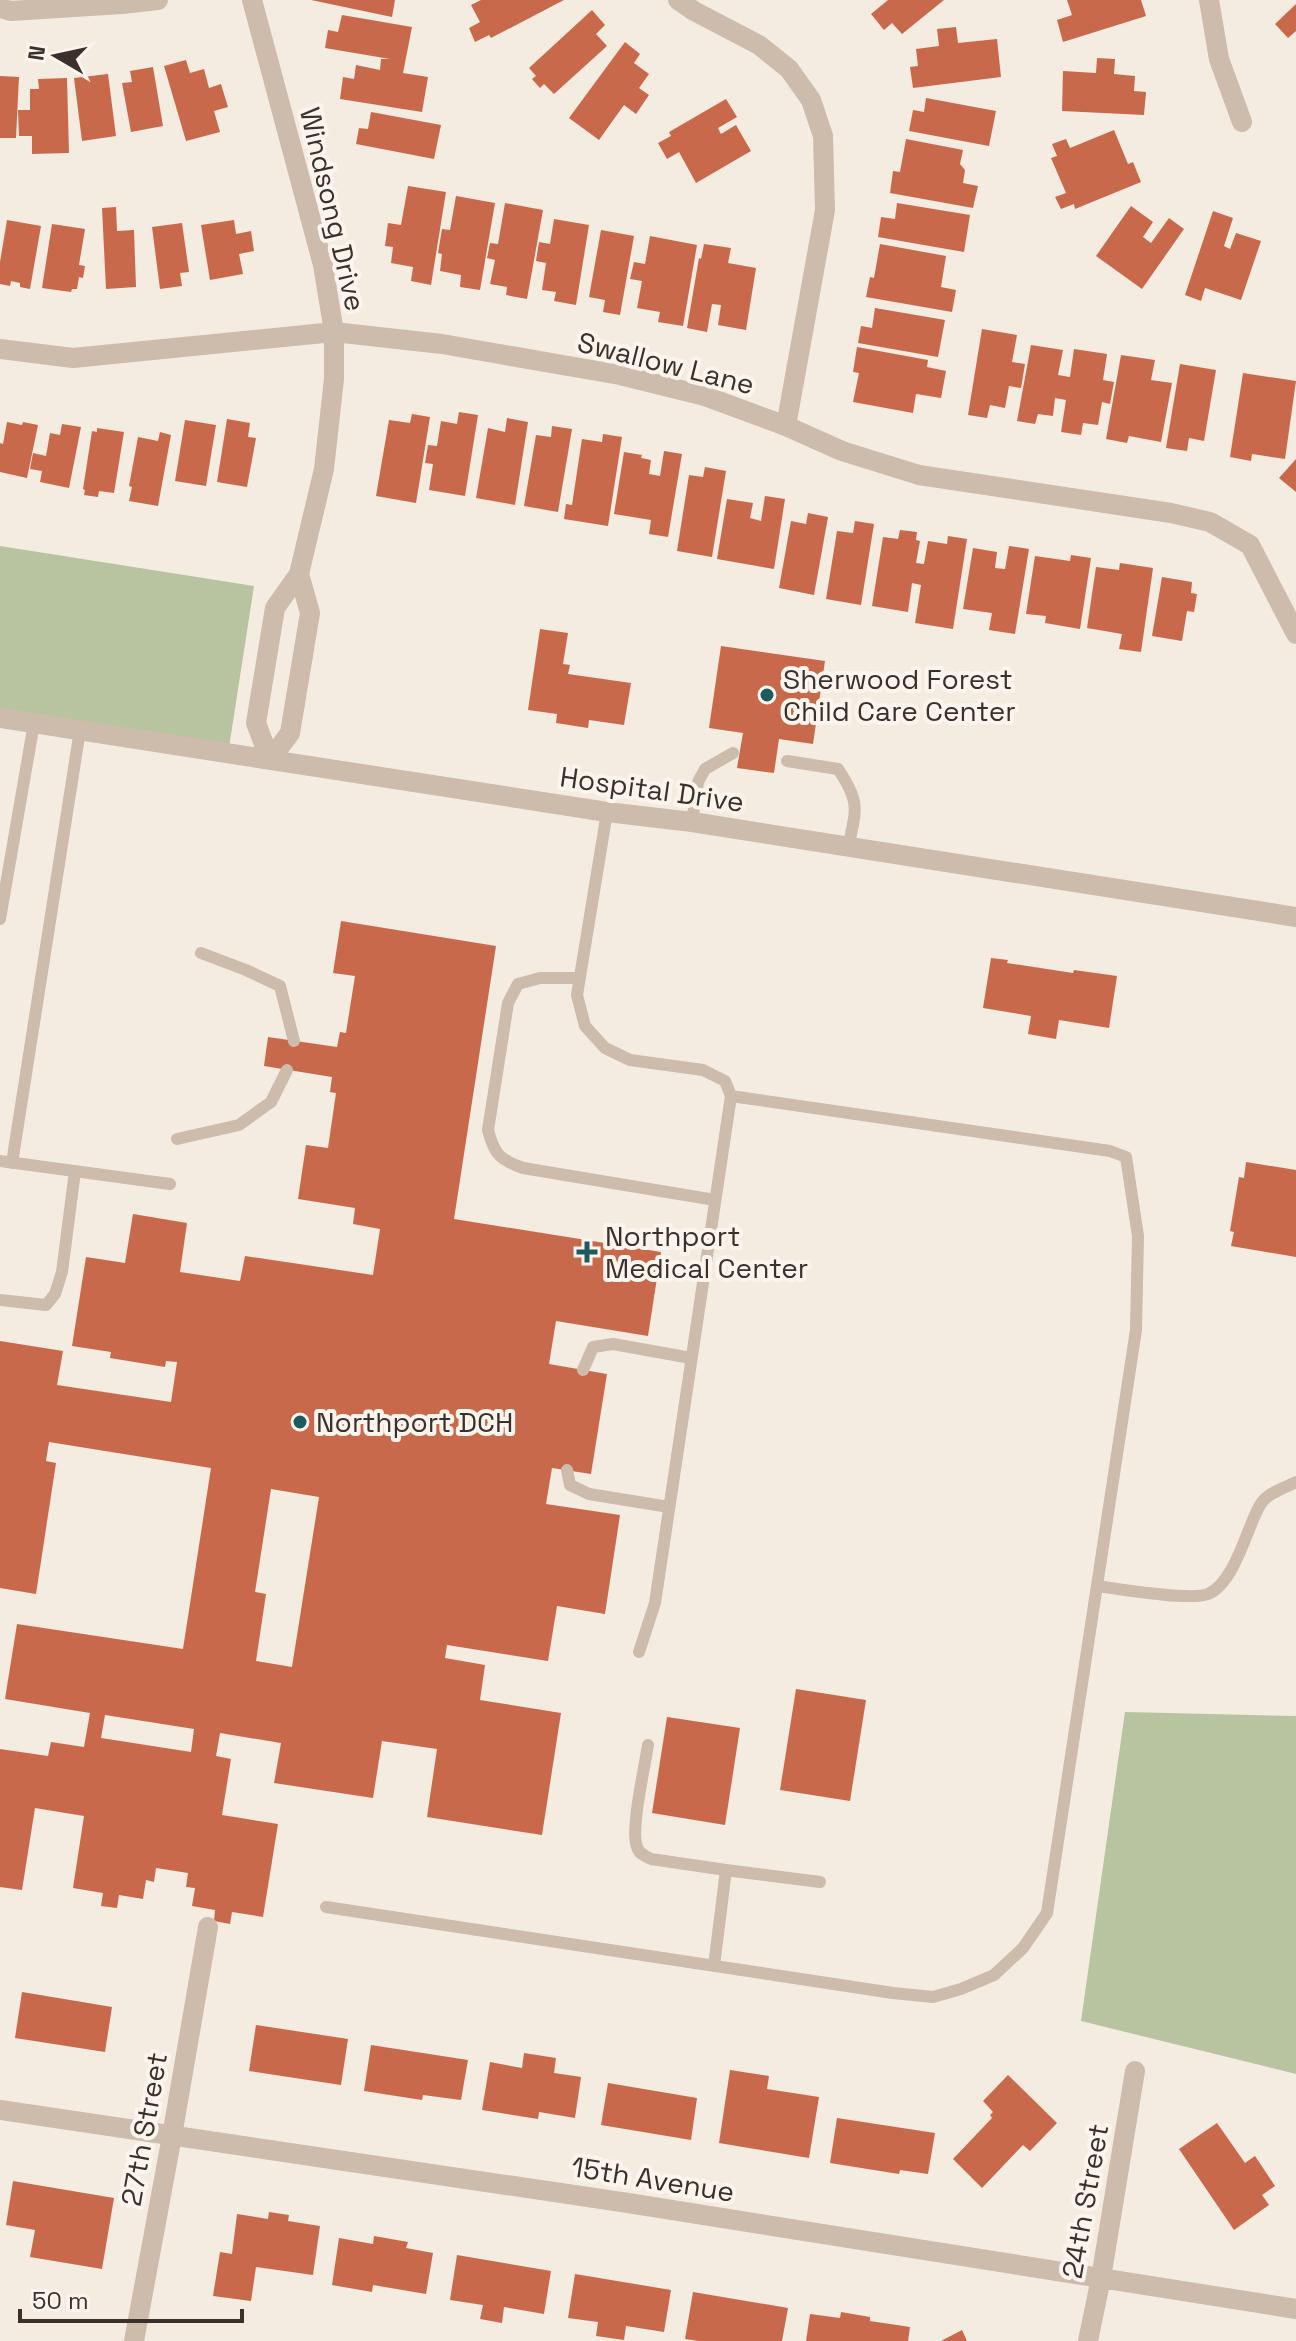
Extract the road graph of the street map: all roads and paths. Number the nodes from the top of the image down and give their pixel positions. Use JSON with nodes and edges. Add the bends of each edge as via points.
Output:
{"nodes":[{"id":1,"x":158,"y":0,"type":"edge"},
{"id":2,"x":252,"y":0,"type":"edge"},
{"id":3,"x":678,"y":0,"type":"edge"},
{"id":4,"x":1209,"y":0,"type":"edge"},
{"id":5,"x":0,"y":8,"type":"edge"},
{"id":6,"x":1242,"y":122,"type":"dead end"},
{"id":7,"x":334,"y":332,"type":"junction"},
{"id":8,"x":0,"y":349,"type":"edge"},
{"id":9,"x":786,"y":426,"type":"junction"},
{"id":10,"x":299,"y":574,"type":"junction"},
{"id":11,"x":1296,"y":634,"type":"edge"},
{"id":12,"x":0,"y":718,"type":"edge"},
{"id":13,"x":34,"y":723,"type":"junction"},
{"id":14,"x":80,"y":730,"type":"junction"},
{"id":15,"x":733,"y":753,"type":"dead end"},
{"id":16,"x":270,"y":760,"type":"junction"},
{"id":17,"x":787,"y":761,"type":"dead end"},
{"id":18,"x":607,"y":812,"type":"junction"},
{"id":19,"x":692,"y":822,"type":"junction"},
{"id":20,"x":848,"y":848,"type":"junction"},
{"id":21,"x":1296,"y":917,"type":"edge"},
{"id":22,"x":0,"y":919,"type":"edge"},
{"id":23,"x":201,"y":953,"type":"dead end"},
{"id":24,"x":579,"y":978,"type":"junction"},
{"id":25,"x":294,"y":1041,"type":"dead end"},
{"id":26,"x":287,"y":1070,"type":"dead end"},
{"id":27,"x":731,"y":1096,"type":"junction"},
{"id":28,"x":177,"y":1139,"type":"dead end"},
{"id":29,"x":6,"y":1162,"type":"edge"},
{"id":30,"x":75,"y":1171,"type":"junction"},
{"id":31,"x":170,"y":1184,"type":"dead end"},
{"id":32,"x":715,"y":1200,"type":"junction"},
{"id":33,"x":0,"y":1300,"type":"edge"},
{"id":34,"x":691,"y":1358,"type":"junction"},
{"id":35,"x":583,"y":1370,"type":"dead end"},
{"id":36,"x":567,"y":1470,"type":"dead end"},
{"id":37,"x":1296,"y":1482,"type":"edge"},
{"id":38,"x":669,"y":1507,"type":"junction"},
{"id":39,"x":1097,"y":1586,"type":"junction"},
{"id":40,"x":639,"y":1652,"type":"dead end"},
{"id":41,"x":648,"y":1745,"type":"dead end"},
{"id":42,"x":726,"y":1870,"type":"junction"},
{"id":43,"x":820,"y":1882,"type":"dead end"},
{"id":44,"x":326,"y":1907,"type":"dead end"},
{"id":45,"x":208,"y":1927,"type":"dead end"},
{"id":46,"x":714,"y":1966,"type":"junction"},
{"id":47,"x":1135,"y":2071,"type":"dead end"},
{"id":48,"x":0,"y":2110,"type":"edge"},
{"id":49,"x":172,"y":2136,"type":"junction"},
{"id":50,"x":1101,"y":2278,"type":"junction"},
{"id":51,"x":1296,"y":2309,"type":"edge"},
{"id":52,"x":134,"y":2341,"type":"edge"},
{"id":53,"x":1088,"y":2341,"type":"edge"}],
"edges":[{"from":1,"to":5,"type":"street"},
{"from":2,"to":7,"type":"street","name":"Windsong Drive","via":[[323,265]]},
{"from":3,"to":9,"type":"street","via":[[759,45],[789,69],[811,100],[823,136],[825,210]]},
{"from":4,"to":6,"type":"street","via":[[1219,59]]},
{"from":7,"to":8,"type":"street","name":"Swallow Lane","via":[[73,358]]},
{"from":7,"to":9,"type":"street","name":"Swallow Lane","via":[[442,344],[620,375],[705,396]]},
{"from":7,"to":10,"type":"street","name":"Windsong Drive","via":[[324,469]]},
{"from":9,"to":11,"type":"street","name":"Swallow Lane","via":[[842,451],[919,475],[1210,522],[1250,545]]},
{"from":10,"to":16,"type":"street","name":"Windsong Drive","via":[[310,613],[290,733]]},
{"from":10,"to":16,"type":"street","name":"Windsong Drive","via":[[275,608],[256,723]]},
{"from":12,"to":13,"type":"street","name":"Hospital Drive"},
{"from":13,"to":14,"type":"street","name":"Hospital Drive"},
{"from":13,"to":22,"type":"lane"},
{"from":14,"to":16,"type":"street","name":"Hospital Drive"},
{"from":14,"to":29,"type":"lane"},
{"from":15,"to":19,"type":"lane","via":[[705,769]]},
{"from":16,"to":18,"type":"street","name":"Hospital Drive"},
{"from":17,"to":20,"type":"lane","via":[[838,769],[857,809]]},
{"from":18,"to":19,"type":"street","name":"Hospital Drive"},
{"from":18,"to":24,"type":"lane"},
{"from":19,"to":20,"type":"street","name":"Hospital Drive"},
{"from":20,"to":21,"type":"street","name":"Hospital Drive"},
{"from":23,"to":25,"type":"lane","via":[[280,986]]},
{"from":24,"to":27,"type":"lane","via":[[577,995],[585,1026],[605,1048],[630,1060],[703,1070],[725,1081]]},
{"from":24,"to":32,"type":"lane","via":[[518,984],[508,1003],[488,1130],[493,1149],[507,1162],[528,1169]]},
{"from":26,"to":28,"type":"lane","via":[[271,1102],[239,1125]]},
{"from":27,"to":32,"type":"lane"},
{"from":27,"to":39,"type":"lane","via":[[1126,1157],[1138,1236],[1136,1330]]},
{"from":29,"to":30,"type":"lane"},
{"from":30,"to":31,"type":"lane"},
{"from":30,"to":33,"type":"lane","via":[[55,1294],[46,1305]]},
{"from":32,"to":34,"type":"lane"},
{"from":34,"to":35,"type":"lane","via":[[613,1344],[593,1347]]},
{"from":34,"to":38,"type":"lane"},
{"from":36,"to":38,"type":"lane","via":[[570,1485],[589,1494]]},
{"from":37,"to":39,"type":"lane","via":[[1261,1503],[1245,1544],[1209,1594]]},
{"from":38,"to":40,"type":"lane","via":[[655,1603]]},
{"from":39,"to":46,"type":"lane","via":[[1047,1913],[1023,1948],[994,1975],[933,1997]]},
{"from":41,"to":42,"type":"lane","via":[[635,1829],[637,1849],[651,1859]]},
{"from":42,"to":43,"type":"lane"},
{"from":42,"to":46,"type":"lane"},
{"from":44,"to":46,"type":"lane"},
{"from":45,"to":49,"type":"street","name":"27th Street"},
{"from":47,"to":50,"type":"street","name":"24th Street"},
{"from":48,"to":49,"type":"street","name":"15th Avenue"},
{"from":49,"to":50,"type":"street","name":"15th Avenue"},
{"from":49,"to":52,"type":"street","name":"27th Street"},
{"from":50,"to":51,"type":"street","name":"15th Avenue"},
{"from":50,"to":53,"type":"street","name":"24th Street"}]}
